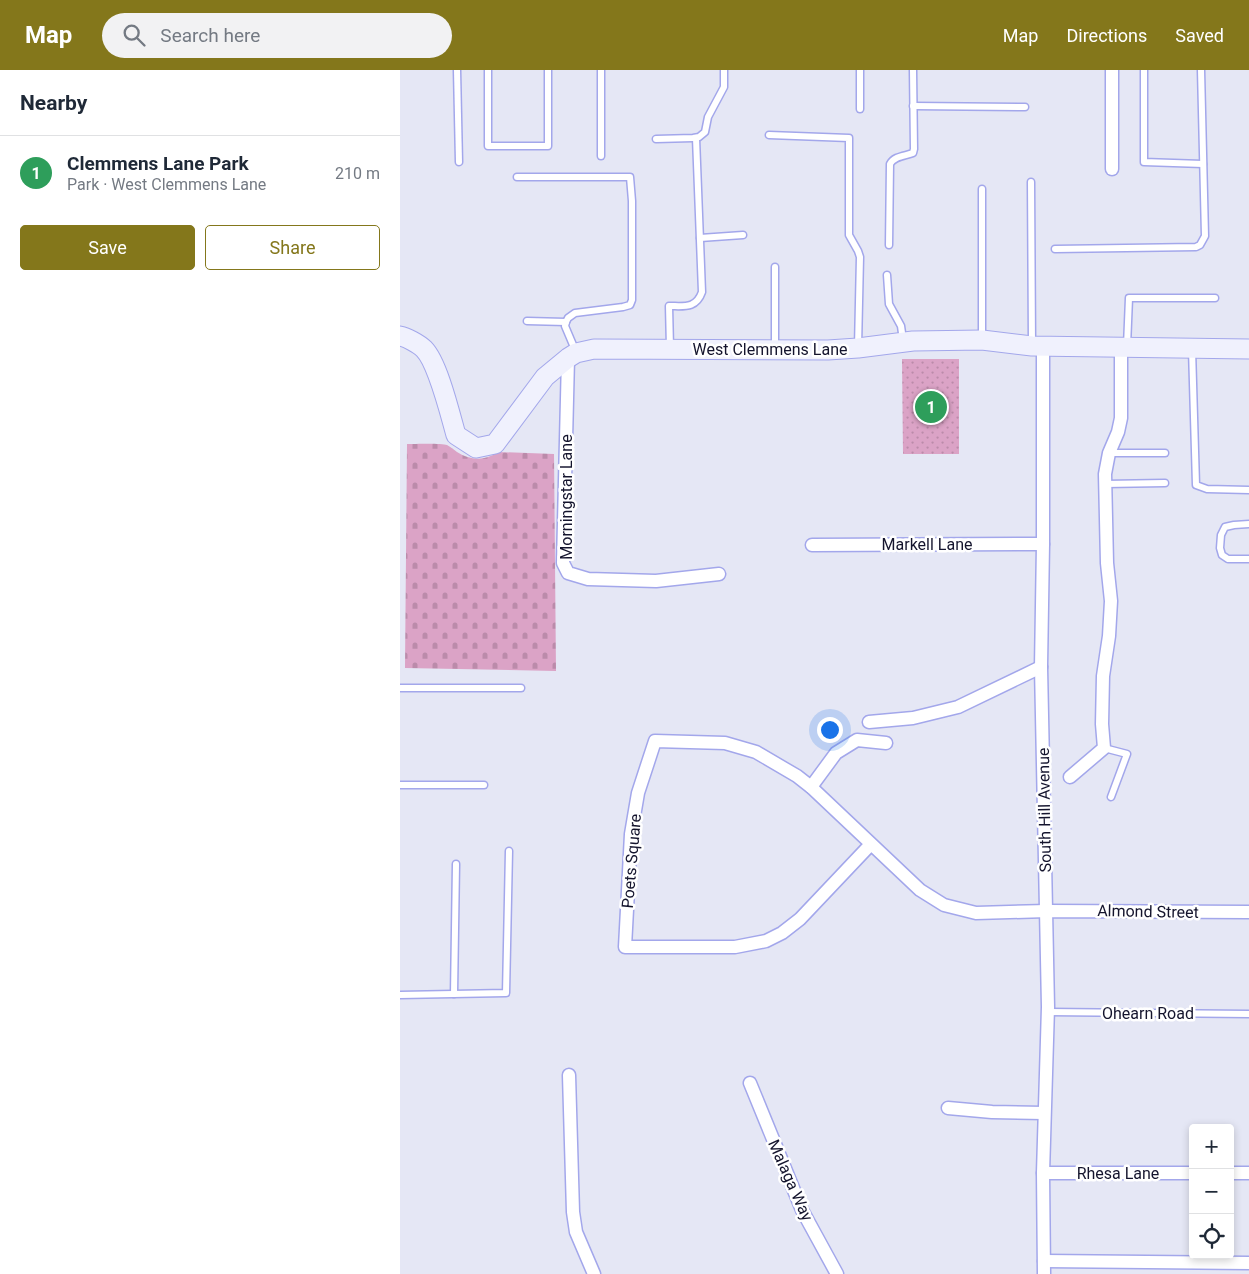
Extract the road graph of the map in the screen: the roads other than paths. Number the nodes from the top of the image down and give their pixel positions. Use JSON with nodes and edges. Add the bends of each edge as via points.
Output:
{"nodes":[{"id":1,"x":457,"y":70,"type":"edge"},
{"id":2,"x":488,"y":70,"type":"edge"},
{"id":3,"x":548,"y":70,"type":"edge"},
{"id":4,"x":601,"y":70,"type":"edge"},
{"id":5,"x":724,"y":70,"type":"edge"},
{"id":6,"x":860,"y":70,"type":"edge"},
{"id":7,"x":912,"y":70,"type":"edge"},
{"id":8,"x":1112,"y":70,"type":"edge"},
{"id":9,"x":1144,"y":70,"type":"edge"},
{"id":10,"x":1201,"y":70,"type":"edge"},
{"id":11,"x":913,"y":106,"type":"junction"},
{"id":12,"x":1025,"y":107,"type":"dead end"},
{"id":13,"x":860,"y":109,"type":"dead end"},
{"id":14,"x":769,"y":134,"type":"dead end"},
{"id":15,"x":696,"y":138,"type":"junction"},
{"id":16,"x":656,"y":139,"type":"dead end"},
{"id":17,"x":601,"y":156,"type":"dead end"},
{"id":18,"x":460,"y":162,"type":"dead end"},
{"id":19,"x":1203,"y":164,"type":"junction"},
{"id":20,"x":1112,"y":169,"type":"dead end"},
{"id":21,"x":517,"y":177,"type":"dead end"},
{"id":22,"x":1031,"y":182,"type":"dead end"},
{"id":23,"x":982,"y":189,"type":"dead end"},
{"id":24,"x":743,"y":235,"type":"dead end"},
{"id":25,"x":700,"y":238,"type":"junction"},
{"id":26,"x":889,"y":245,"type":"dead end"},
{"id":27,"x":1055,"y":249,"type":"dead end"},
{"id":28,"x":775,"y":267,"type":"dead end"},
{"id":29,"x":887,"y":275,"type":"dead end"},
{"id":30,"x":1215,"y":298,"type":"dead end"},
{"id":31,"x":527,"y":321,"type":"dead end"},
{"id":32,"x":566,"y":322,"type":"junction"},
{"id":33,"x":400,"y":336,"type":"edge"},
{"id":34,"x":982,"y":340,"type":"junction"},
{"id":35,"x":903,"y":342,"type":"junction"},
{"id":36,"x":1038,"y":346,"type":"junction"},
{"id":37,"x":1124,"y":347,"type":"junction"},
{"id":38,"x":858,"y":348,"type":"junction"},
{"id":39,"x":1192,"y":348,"type":"junction"},
{"id":40,"x":670,"y":349,"type":"junction"},
{"id":41,"x":1249,"y":349,"type":"edge"},
{"id":42,"x":775,"y":350,"type":"junction"},
{"id":43,"x":572,"y":356,"type":"junction"},
{"id":44,"x":1165,"y":452,"type":"dead end"},
{"id":45,"x":1109,"y":453,"type":"junction"},
{"id":46,"x":1165,"y":483,"type":"dead end"},
{"id":47,"x":1105,"y":484,"type":"junction"},
{"id":48,"x":1249,"y":490,"type":"edge"},
{"id":49,"x":1249,"y":524,"type":"edge"},
{"id":50,"x":1043,"y":544,"type":"junction"},
{"id":51,"x":812,"y":545,"type":"dead end"},
{"id":52,"x":1249,"y":559,"type":"edge"},
{"id":53,"x":719,"y":574,"type":"dead end"},
{"id":54,"x":1041,"y":667,"type":"junction"},
{"id":55,"x":400,"y":688,"type":"edge"},
{"id":56,"x":521,"y":688,"type":"dead end"},
{"id":57,"x":869,"y":722,"type":"dead end"},
{"id":58,"x":886,"y":743,"type":"dead end"},
{"id":59,"x":1104,"y":748,"type":"junction"},
{"id":60,"x":1070,"y":777,"type":"dead end"},
{"id":61,"x":400,"y":785,"type":"edge"},
{"id":62,"x":484,"y":785,"type":"dead end"},
{"id":63,"x":811,"y":787,"type":"junction"},
{"id":64,"x":1111,"y":797,"type":"dead end"},
{"id":65,"x":871,"y":844,"type":"junction"},
{"id":66,"x":509,"y":851,"type":"dead end"},
{"id":67,"x":456,"y":864,"type":"dead end"},
{"id":68,"x":1047,"y":910,"type":"junction"},
{"id":69,"x":1249,"y":912,"type":"edge"},
{"id":70,"x":454,"y":994,"type":"junction"},
{"id":71,"x":400,"y":995,"type":"edge"},
{"id":72,"x":1048,"y":1012,"type":"junction"},
{"id":73,"x":1249,"y":1014,"type":"edge"},
{"id":74,"x":569,"y":1075,"type":"dead end"},
{"id":75,"x":750,"y":1083,"type":"dead end"},
{"id":76,"x":948,"y":1108,"type":"dead end"},
{"id":77,"x":1044,"y":1113,"type":"junction"},
{"id":78,"x":1043,"y":1173,"type":"junction"},
{"id":79,"x":1189,"y":1173,"type":"edge"},
{"id":80,"x":1234,"y":1173,"type":"edge"},
{"id":81,"x":1249,"y":1174,"type":"edge"},
{"id":82,"x":1249,"y":1263,"type":"edge"},
{"id":83,"x":1044,"y":1268,"type":"edge"},
{"id":84,"x":594,"y":1274,"type":"edge"},
{"id":85,"x":837,"y":1274,"type":"edge"}],
"edges":[{"from":1,"to":18,"type":"lane"},
{"from":2,"to":3,"type":"lane","via":[[488,146],[548,146]]},
{"from":4,"to":17,"type":"lane"},
{"from":5,"to":15,"type":"lane","via":[[724,86],[708,117],[705,132]]},
{"from":6,"to":13,"type":"lane"},
{"from":7,"to":11,"type":"lane"},
{"from":8,"to":20,"type":"street"},
{"from":9,"to":19,"type":"lane","via":[[1144,162]]},
{"from":10,"to":19,"type":"lane"},
{"from":11,"to":12,"type":"lane"},
{"from":11,"to":26,"type":"lane","via":[[913,153],[890,164]]},
{"from":14,"to":38,"type":"lane","via":[[849,138],[849,235],[860,257]]},
{"from":15,"to":16,"type":"lane"},
{"from":15,"to":25,"type":"lane"},
{"from":19,"to":27,"type":"lane","via":[[1205,236],[1200,245]]},
{"from":21,"to":32,"type":"lane","via":[[630,177],[630,305],[575,313]]},
{"from":22,"to":36,"type":"lane"},
{"from":23,"to":34,"type":"lane"},
{"from":24,"to":25,"type":"lane"},
{"from":25,"to":40,"type":"lane","via":[[702,292],[700,299],[690,306],[669,306]]},
{"from":28,"to":42,"type":"lane"},
{"from":29,"to":35,"type":"lane","via":[[889,304],[901,326]]},
{"from":30,"to":37,"type":"lane","via":[[1129,298]]},
{"from":31,"to":32,"type":"lane"},
{"from":32,"to":43,"type":"lane"},
{"from":33,"to":43,"type":"street","via":[[424,349],[435,367],[456,435],[476,448],[495,444],[545,377]]},
{"from":34,"to":35,"type":"street","name":"West Clemmens Lane"},
{"from":34,"to":36,"type":"street","name":"West Clemmens Lane"},
{"from":35,"to":38,"type":"street","name":"West Clemmens Lane"},
{"from":36,"to":37,"type":"street","name":"West Clemmens Lane"},
{"from":36,"to":50,"type":"street","name":"South Hill Avenue"},
{"from":37,"to":39,"type":"street","name":"West Clemmens Lane"},
{"from":37,"to":45,"type":"street","via":[[1121,418]]},
{"from":38,"to":42,"type":"street","name":"West Clemmens Lane"},
{"from":39,"to":41,"type":"street","name":"West Clemmens Lane"},
{"from":39,"to":48,"type":"lane","via":[[1196,485],[1208,489]]},
{"from":40,"to":42,"type":"street","name":"West Clemmens Lane"},
{"from":40,"to":43,"type":"street","name":"West Clemmens Lane","via":[[594,349]]},
{"from":43,"to":53,"type":"street","name":"Morningstar Lane","via":[[563,563],[568,573],[588,579],[656,581]]},
{"from":44,"to":45,"type":"lane"},
{"from":45,"to":47,"type":"street"},
{"from":46,"to":47,"type":"lane"},
{"from":47,"to":59,"type":"street","via":[[1111,600],[1103,676]]},
{"from":49,"to":52,"type":"lane","via":[[1225,527],[1220,548],[1228,559]]},
{"from":50,"to":51,"type":"street","name":"Markell Lane"},
{"from":50,"to":54,"type":"street","name":"South Hill Avenue"},
{"from":54,"to":57,"type":"street","via":[[958,707],[913,718]]},
{"from":54,"to":68,"type":"street","name":"South Hill Avenue"},
{"from":55,"to":56,"type":"lane"},
{"from":58,"to":63,"type":"street","via":[[857,740],[836,753]]},
{"from":59,"to":60,"type":"street"},
{"from":59,"to":64,"type":"lane","via":[[1127,754]]},
{"from":61,"to":62,"type":"lane"},
{"from":63,"to":65,"type":"street","name":"Poets Square"},
{"from":63,"to":65,"type":"street","name":"Poets Square","via":[[756,752],[725,743],[656,741],[638,793],[631,834],[625,947],[734,947],[766,940],[800,919]]},
{"from":65,"to":68,"type":"street","name":"Poets Square","via":[[920,890],[944,905],[976,913]]},
{"from":66,"to":70,"type":"lane","via":[[506,993]]},
{"from":67,"to":70,"type":"lane"},
{"from":68,"to":69,"type":"street","name":"Almond Street"},
{"from":68,"to":72,"type":"street","name":"South Hill Avenue"},
{"from":70,"to":71,"type":"lane"},
{"from":72,"to":73,"type":"lane","name":"Ohearn Road"},
{"from":72,"to":77,"type":"street","name":"South Hill Avenue"},
{"from":74,"to":84,"type":"street","via":[[573,1212],[576,1232]]},
{"from":75,"to":85,"type":"street","name":"Malaga Way","via":[[802,1210]]},
{"from":76,"to":77,"type":"street"},
{"from":77,"to":78,"type":"street","name":"South Hill Avenue"},
{"from":78,"to":79,"type":"street","name":"Rhesa Lane"},
{"from":78,"to":83,"type":"street","name":"South Hill Avenue"},
{"from":80,"to":81,"type":"street"},
{"from":82,"to":83,"type":"street"}]}
